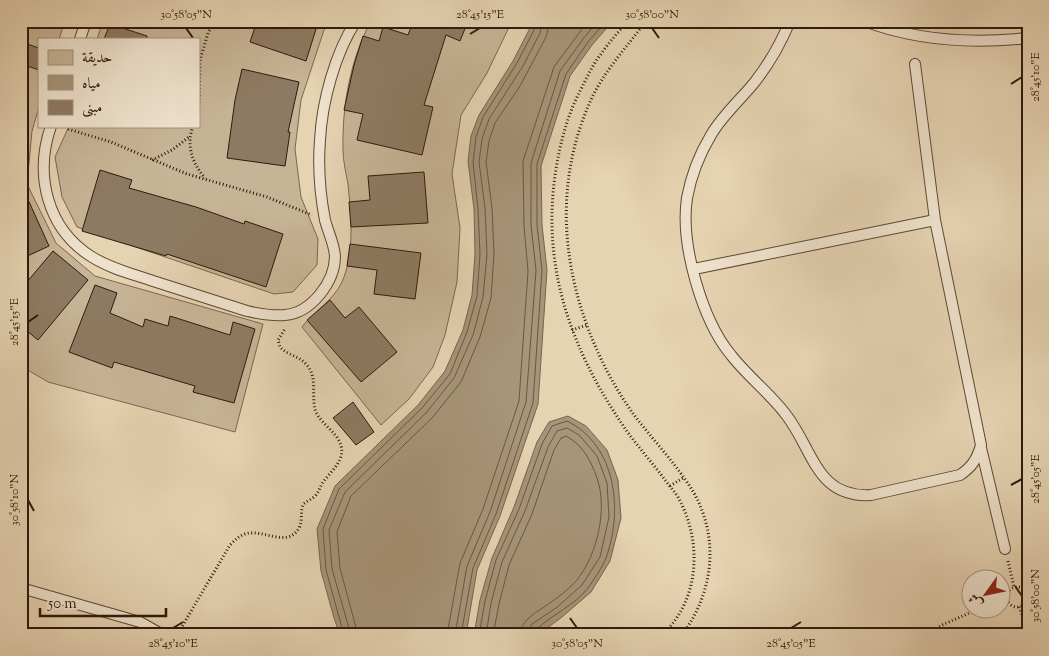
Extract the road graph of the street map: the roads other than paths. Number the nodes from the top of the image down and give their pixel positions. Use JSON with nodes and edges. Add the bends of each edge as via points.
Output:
{"nodes":[{"id":1,"x":86,"y":21,"type":"edge"},
{"id":2,"x":356,"y":21,"type":"edge"},
{"id":3,"x":790,"y":21,"type":"edge"},
{"id":4,"x":864,"y":21,"type":"edge"},
{"id":5,"x":80,"y":38,"type":"edge"},
{"id":6,"x":1028,"y":38,"type":"edge"},
{"id":7,"x":915,"y":64,"type":"dead end"},
{"id":8,"x":51,"y":128,"type":"edge"},
{"id":9,"x":936,"y":220,"type":"junction"},
{"id":10,"x":694,"y":269,"type":"junction"},
{"id":11,"x":981,"y":445,"type":"junction"},
{"id":12,"x":1005,"y":549,"type":"road end"},
{"id":13,"x":21,"y":588,"type":"edge"},
{"id":14,"x":163,"y":635,"type":"edge"}],
"edges":[{"from":1,"to":5,"type":"lane"},
{"from":2,"to":8,"type":"lane","via":[[337,61],[325,99],[320,139],[325,220],[335,257],[330,277],[320,295],[306,308],[287,315],[247,312],[114,268],[92,257],[59,224],[49,202],[44,179],[44,155]]},
{"from":3,"to":10,"type":"lane","via":[[774,54],[711,134],[696,165],[687,199],[686,226]]},
{"from":4,"to":6,"type":"lane","via":[[918,37],[962,42]]},
{"from":7,"to":9,"type":"lane"},
{"from":9,"to":10,"type":"lane"},
{"from":9,"to":11,"type":"lane"},
{"from":10,"to":11,"type":"lane","via":[[701,300],[713,329],[730,355],[787,416],[821,473],[843,492],[871,495],[960,475],[970,468]]},
{"from":11,"to":12,"type":"lane"},
{"from":13,"to":14,"type":"lane","via":[[140,622]]}]}
